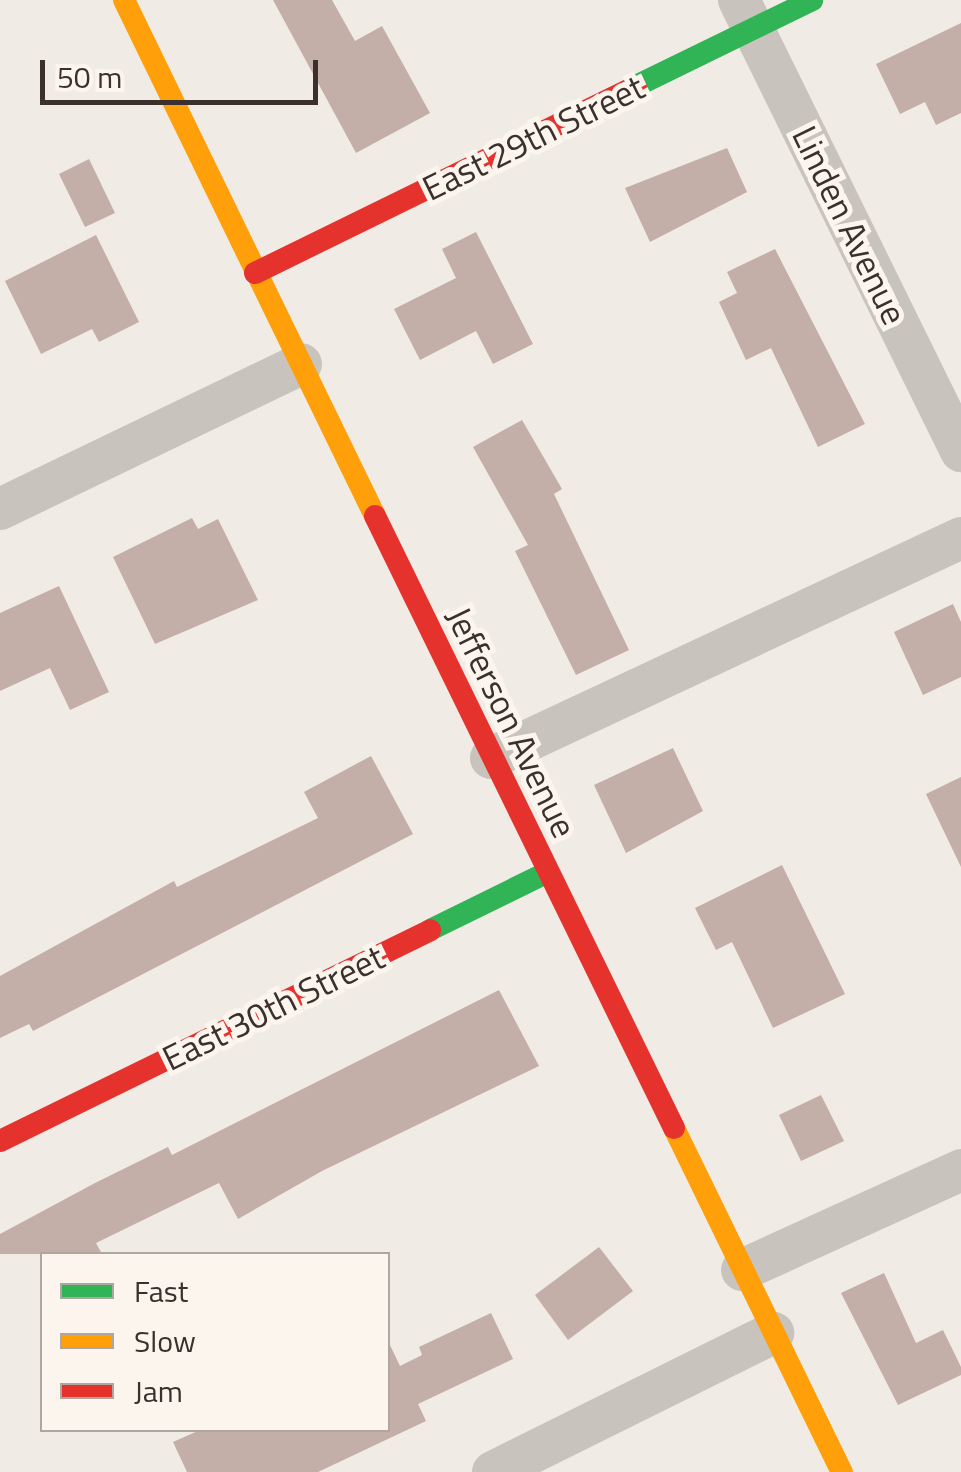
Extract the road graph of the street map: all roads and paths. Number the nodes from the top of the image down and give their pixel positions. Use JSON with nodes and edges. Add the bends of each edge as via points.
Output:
{"nodes":[{"id":1,"x":124,"y":0,"type":"edge"},
{"id":2,"x":812,"y":0,"type":"edge"},
{"id":3,"x":746,"y":14,"type":"edge"},
{"id":4,"x":255,"y":274,"type":"junction"},
{"id":5,"x":301,"y":364,"type":"junction"},
{"id":6,"x":961,"y":451,"type":"edge"},
{"id":7,"x":0,"y":508,"type":"edge"},
{"id":8,"x":961,"y":538,"type":"edge"},
{"id":9,"x":491,"y":758,"type":"junction"},
{"id":10,"x":546,"y":873,"type":"junction"},
{"id":11,"x":0,"y":1141,"type":"edge"},
{"id":12,"x":961,"y":1170,"type":"edge"},
{"id":13,"x":742,"y":1270,"type":"junction"},
{"id":14,"x":773,"y":1333,"type":"junction"},
{"id":15,"x":492,"y":1472,"type":"edge"},
{"id":16,"x":842,"y":1472,"type":"edge"}],
"edges":[{"from":1,"to":4,"type":"main road","name":"Jefferson Avenue"},
{"from":2,"to":3,"type":"main road","name":"East 29th Street"},
{"from":3,"to":4,"type":"main road","name":"East 29th Street"},
{"from":3,"to":6,"type":"street","name":"Linden Avenue"},
{"from":4,"to":5,"type":"main road","name":"Jefferson Avenue"},
{"from":5,"to":7,"type":"street"},
{"from":5,"to":9,"type":"main road","name":"Jefferson Avenue"},
{"from":8,"to":9,"type":"street"},
{"from":9,"to":10,"type":"main road","name":"Jefferson Avenue"},
{"from":10,"to":11,"type":"main road","name":"East 30th Street"},
{"from":10,"to":13,"type":"main road","name":"Jefferson Avenue"},
{"from":12,"to":13,"type":"street"},
{"from":13,"to":14,"type":"main road","name":"Jefferson Avenue"},
{"from":14,"to":15,"type":"street"},
{"from":14,"to":16,"type":"main road","name":"Jefferson Avenue"}]}
